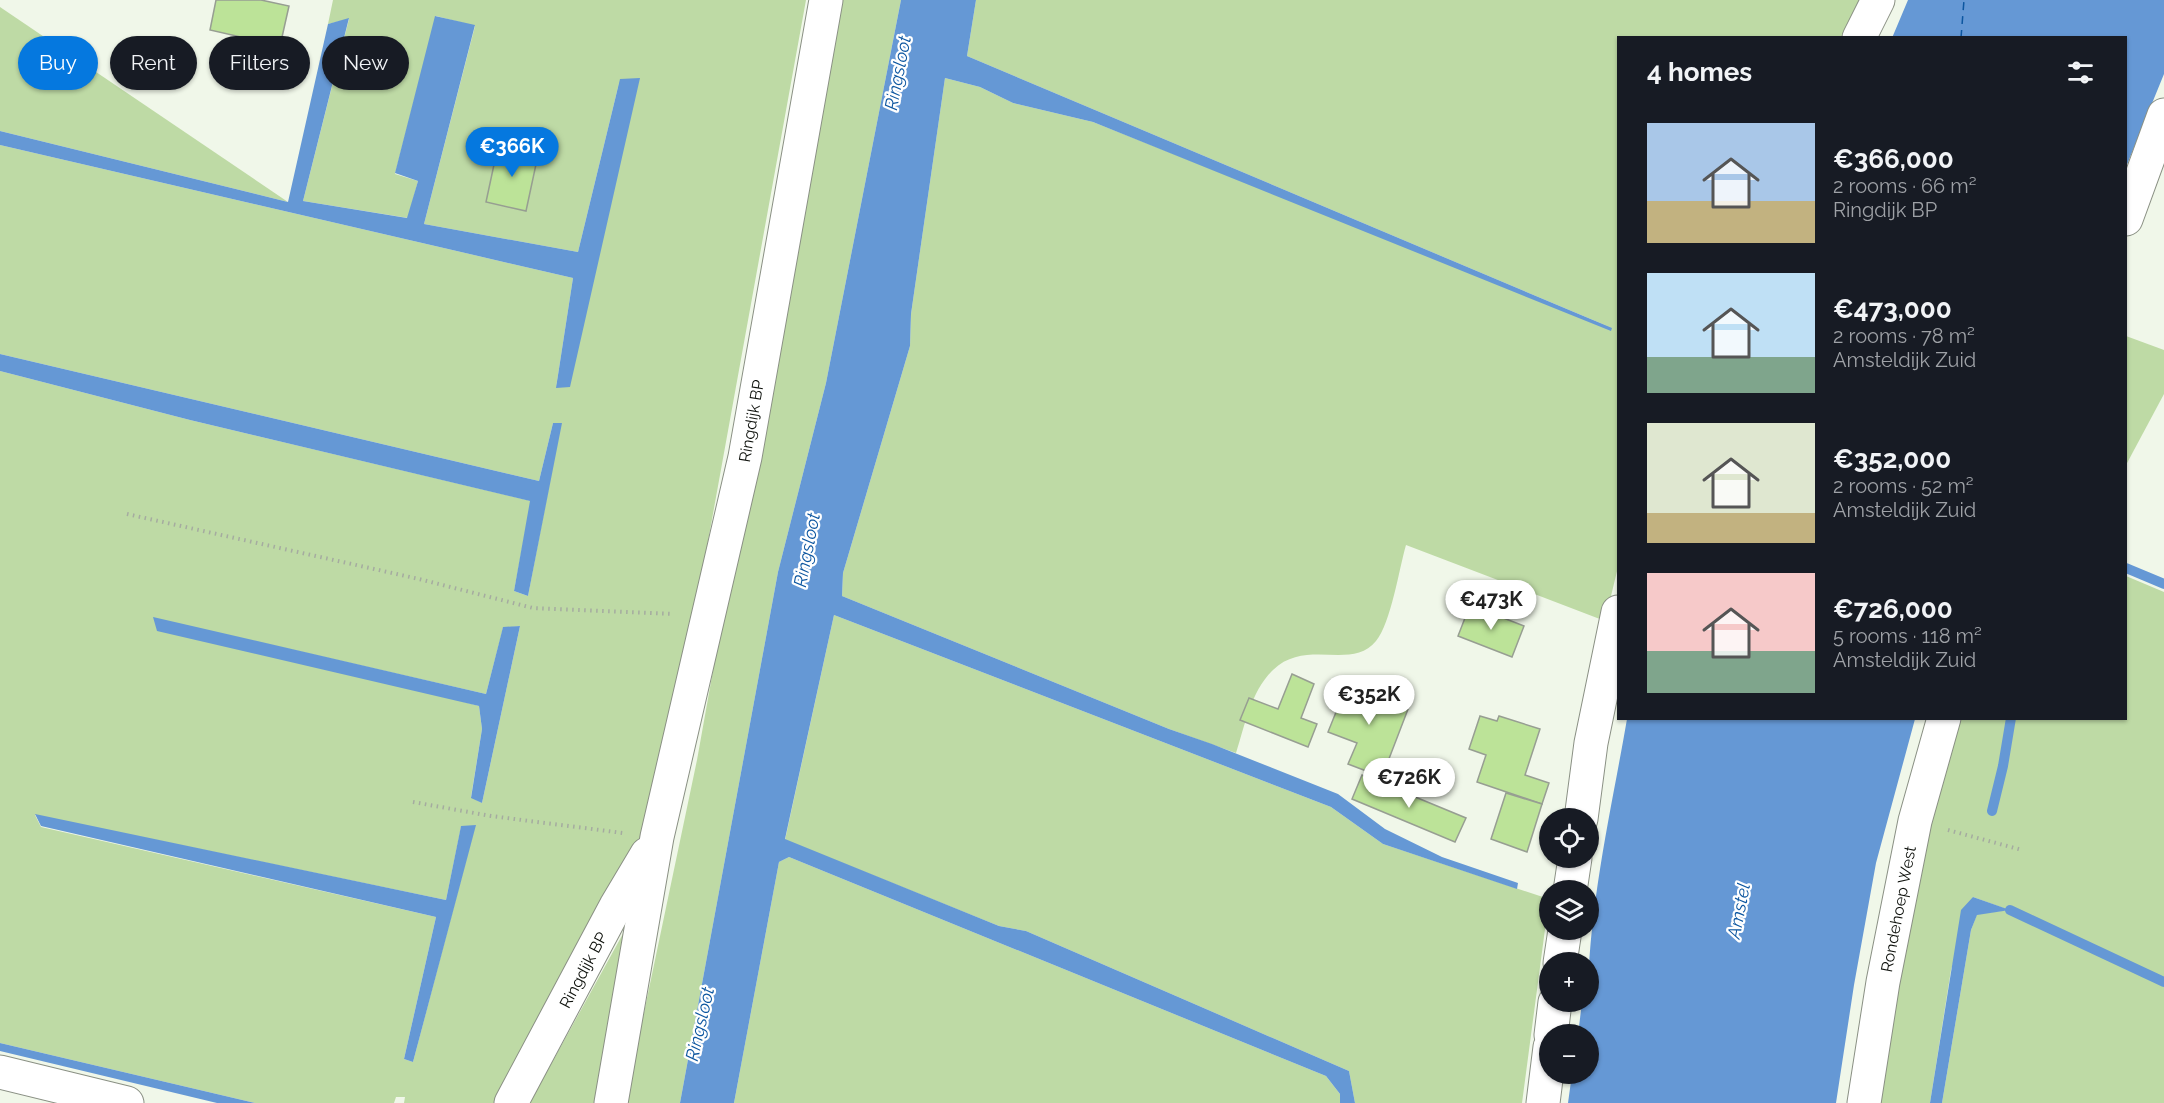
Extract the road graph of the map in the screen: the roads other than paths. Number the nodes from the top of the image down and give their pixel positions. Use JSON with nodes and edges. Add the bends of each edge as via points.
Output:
{"nodes":[{"id":1,"x":826,"y":0,"type":"edge"},
{"id":2,"x":1878,"y":0,"type":"edge"},
{"id":3,"x":1860,"y":36,"type":"edge"},
{"id":4,"x":2164,"y":115,"type":"edge"},
{"id":5,"x":2127,"y":216,"type":"edge"},
{"id":6,"x":1617,"y":617,"type":"edge"},
{"id":7,"x":1943,"y":720,"type":"edge"},
{"id":8,"x":1582,"y":808,"type":"edge"},
{"id":9,"x":657,"y":837,"type":"junction"},
{"id":10,"x":0,"y":1072,"type":"edge"},
{"id":11,"x":1545,"y":1084,"type":"edge"},
{"id":12,"x":127,"y":1103,"type":"edge"},
{"id":13,"x":511,"y":1103,"type":"edge"},
{"id":14,"x":611,"y":1103,"type":"edge"},
{"id":15,"x":1543,"y":1103,"type":"edge"},
{"id":16,"x":1864,"y":1103,"type":"edge"}],
"edges":[{"from":1,"to":9,"type":"street","name":"Ringdijk BP","via":[[745,457]]},
{"from":2,"to":3,"type":"street"},
{"from":4,"to":5,"type":"street"},
{"from":6,"to":8,"type":"street","via":[[1591,742]]},
{"from":7,"to":16,"type":"street","name":"Rondehoep West","via":[[1916,821],[1883,982]]},
{"from":9,"to":13,"type":"street","name":"Ringdijk BP"},
{"from":9,"to":14,"type":"street","name":"Ringdijk BP"},
{"from":10,"to":12,"type":"street"},
{"from":11,"to":15,"type":"street"}]}
